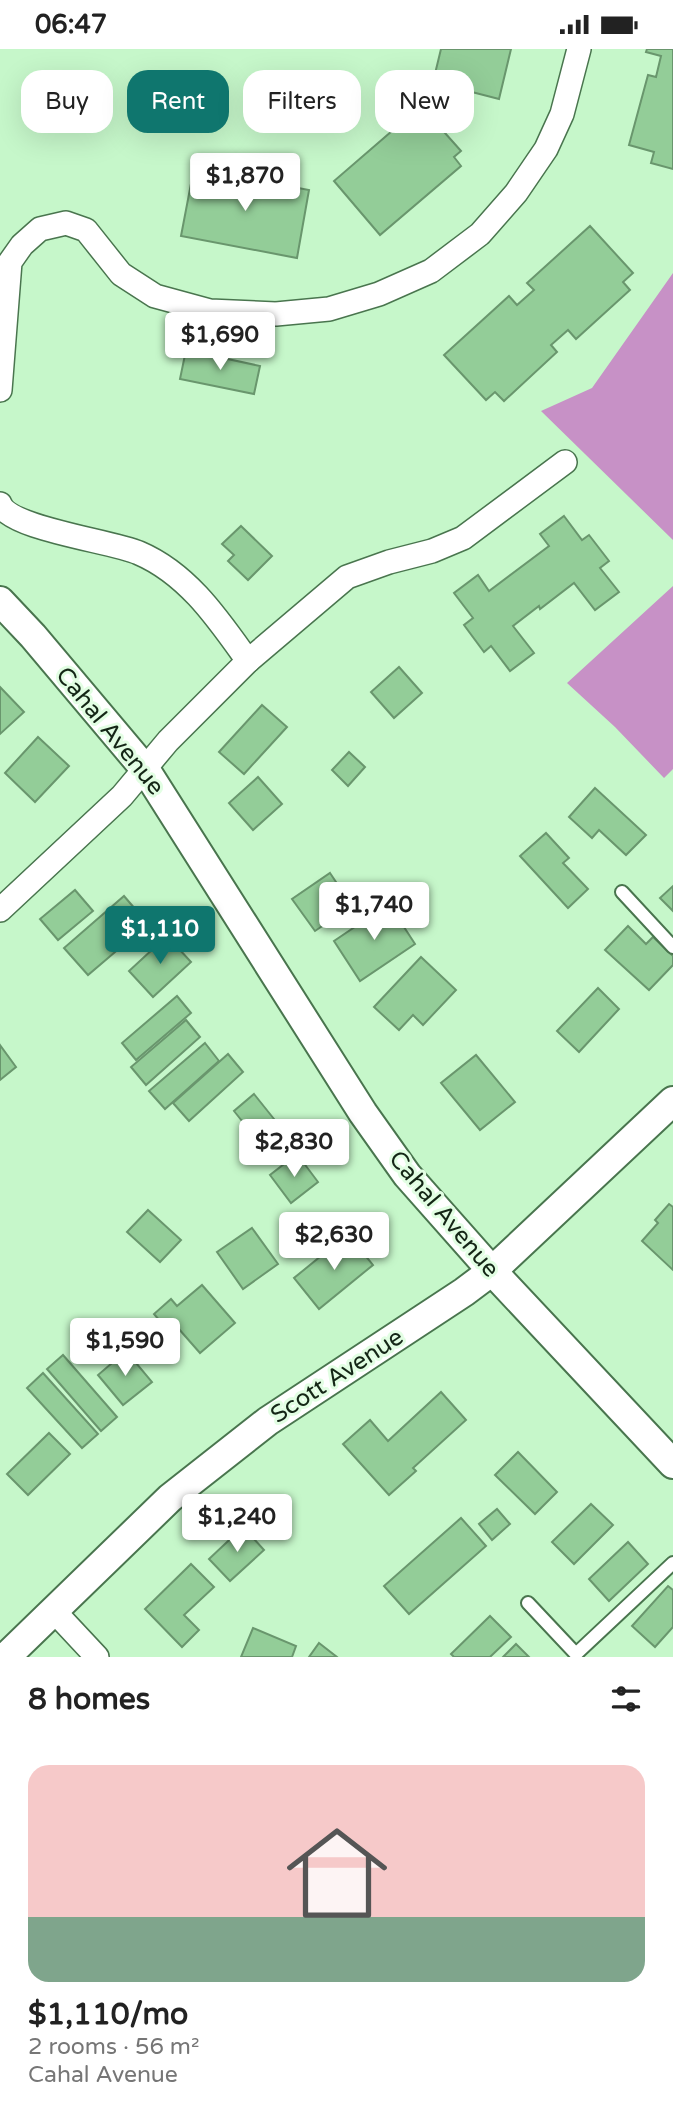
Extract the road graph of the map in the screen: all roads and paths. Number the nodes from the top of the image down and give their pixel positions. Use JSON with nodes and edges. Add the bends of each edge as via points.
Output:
{"nodes":[{"id":1,"x":579,"y":49,"type":"edge"},
{"id":2,"x":0,"y":390,"type":"edge"},
{"id":3,"x":565,"y":461,"type":"dead end"},
{"id":4,"x":0,"y":504,"type":"edge"},
{"id":5,"x":0,"y":601,"type":"edge"},
{"id":6,"x":248,"y":661,"type":"junction"},
{"id":7,"x":145,"y":769,"type":"junction"},
{"id":8,"x":622,"y":892,"type":"dead end"},
{"id":9,"x":0,"y":910,"type":"edge"},
{"id":10,"x":673,"y":947,"type":"edge"},
{"id":11,"x":673,"y":1101,"type":"edge"},
{"id":12,"x":492,"y":1271,"type":"junction"},
{"id":13,"x":673,"y":1464,"type":"edge"},
{"id":14,"x":673,"y":1563,"type":"edge"},
{"id":15,"x":528,"y":1603,"type":"dead end"},
{"id":16,"x":54,"y":1611,"type":"junction"},
{"id":17,"x":6,"y":1657,"type":"edge"},
{"id":18,"x":97,"y":1657,"type":"edge"}],
"edges":[{"from":1,"to":2,"type":"street","via":[[562,114],[546,149],[516,193],[480,234],[431,271],[379,294],[329,309],[276,314],[210,311],[155,296],[121,274],[86,230],[66,223],[40,229],[10,262]]},
{"from":3,"to":6,"type":"street","via":[[463,538],[347,577]]},
{"from":4,"to":6,"type":"street","via":[[24,522],[139,552],[180,577]]},
{"from":5,"to":7,"type":"street","name":"Cahal Avenue"},
{"from":6,"to":7,"type":"street"},
{"from":7,"to":9,"type":"street"},
{"from":7,"to":12,"type":"street","name":"Cahal Avenue","via":[[363,1113],[407,1175]]},
{"from":8,"to":10,"type":"lane"},
{"from":11,"to":12,"type":"street","name":"Scott Avenue"},
{"from":12,"to":13,"type":"street","name":"Cahal Avenue"},
{"from":12,"to":16,"type":"street","name":"Scott Avenue","via":[[268,1421],[170,1498]]},
{"from":14,"to":15,"type":"lane","via":[[576,1654]]},
{"from":16,"to":17,"type":"street","name":"Scott Avenue"},
{"from":16,"to":18,"type":"street"}]}
